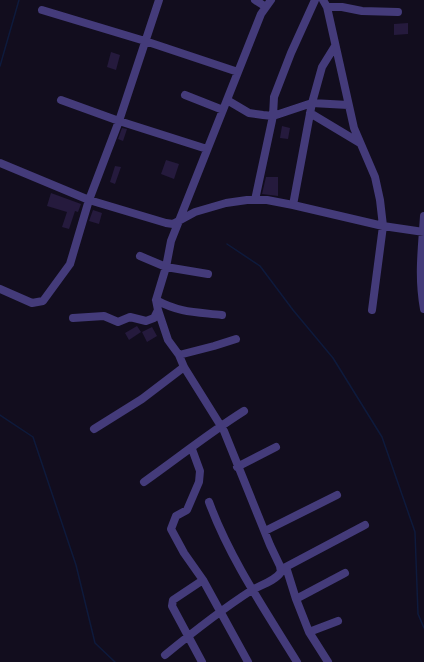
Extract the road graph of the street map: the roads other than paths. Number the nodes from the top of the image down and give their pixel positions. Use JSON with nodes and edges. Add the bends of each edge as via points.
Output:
{"nodes":[{"id":1,"x":255,"y":0,"type":"edge"},
{"id":2,"x":271,"y":0,"type":"edge"},
{"id":3,"x":316,"y":0,"type":"edge"},
{"id":4,"x":157,"y":1,"type":"edge"},
{"id":5,"x":325,"y":3,"type":"edge"},
{"id":6,"x":342,"y":4,"type":"edge"},
{"id":7,"x":266,"y":7,"type":"junction"},
{"id":8,"x":42,"y":10,"type":"dead end"},
{"id":9,"x":398,"y":12,"type":"dead end"},
{"id":10,"x":145,"y":41,"type":"junction"},
{"id":11,"x":335,"y":46,"type":"junction"},
{"id":12,"x":238,"y":72,"type":"junction"},
{"id":13,"x":185,"y":95,"type":"dead end"},
{"id":14,"x":61,"y":100,"type":"dead end"},
{"id":15,"x":227,"y":100,"type":"junction"},
{"id":16,"x":312,"y":103,"type":"junction"},
{"id":17,"x":348,"y":105,"type":"junction"},
{"id":18,"x":223,"y":110,"type":"junction"},
{"id":19,"x":310,"y":113,"type":"junction"},
{"id":20,"x":273,"y":116,"type":"junction"},
{"id":21,"x":119,"y":121,"type":"junction"},
{"id":22,"x":360,"y":143,"type":"junction"},
{"id":23,"x":207,"y":149,"type":"junction"},
{"id":24,"x":0,"y":163,"type":"edge"},
{"id":25,"x":89,"y":200,"type":"junction"},
{"id":26,"x":255,"y":200,"type":"junction"},
{"id":27,"x":293,"y":205,"type":"junction"},
{"id":28,"x":424,"y":216,"type":"edge"},
{"id":29,"x":179,"y":222,"type":"junction"},
{"id":30,"x":383,"y":226,"type":"junction"},
{"id":31,"x":424,"y":232,"type":"edge"},
{"id":32,"x":140,"y":256,"type":"dead end"},
{"id":33,"x":166,"y":267,"type":"junction"},
{"id":34,"x":208,"y":274,"type":"dead end"},
{"id":35,"x":0,"y":288,"type":"edge"},
{"id":36,"x":156,"y":300,"type":"junction"},
{"id":37,"x":424,"y":309,"type":"edge"},
{"id":38,"x":158,"y":310,"type":"junction"},
{"id":39,"x":372,"y":310,"type":"dead end"},
{"id":40,"x":222,"y":315,"type":"dead end"},
{"id":41,"x":73,"y":318,"type":"dead end"},
{"id":42,"x":236,"y":339,"type":"dead end"},
{"id":43,"x":179,"y":355,"type":"junction"},
{"id":44,"x":184,"y":366,"type":"junction"},
{"id":45,"x":244,"y":411,"type":"dead end"},
{"id":46,"x":221,"y":425,"type":"junction"},
{"id":47,"x":94,"y":429,"type":"dead end"},
{"id":48,"x":276,"y":447,"type":"dead end"},
{"id":49,"x":192,"y":449,"type":"junction"},
{"id":50,"x":237,"y":467,"type":"junction"},
{"id":51,"x":144,"y":482,"type":"dead end"},
{"id":52,"x":338,"y":495,"type":"dead end"},
{"id":53,"x":209,"y":502,"type":"dead end"},
{"id":54,"x":365,"y":525,"type":"dead end"},
{"id":55,"x":265,"y":531,"type":"junction"},
{"id":56,"x":283,"y":568,"type":"junction"},
{"id":57,"x":345,"y":573,"type":"dead end"},
{"id":58,"x":204,"y":580,"type":"junction"},
{"id":59,"x":253,"y":590,"type":"junction"},
{"id":60,"x":296,"y":598,"type":"junction"},
{"id":61,"x":220,"y":612,"type":"junction"},
{"id":62,"x":338,"y":621,"type":"dead end"},
{"id":63,"x":309,"y":632,"type":"junction"},
{"id":64,"x":188,"y":636,"type":"junction"},
{"id":65,"x":165,"y":655,"type":"dead end"},
{"id":66,"x":202,"y":662,"type":"edge"},
{"id":67,"x":248,"y":662,"type":"edge"},
{"id":68,"x":297,"y":662,"type":"edge"},
{"id":69,"x":328,"y":662,"type":"edge"}],
"edges":[{"from":1,"to":7,"type":"street"},
{"from":2,"to":7,"type":"street"},
{"from":3,"to":20,"type":"street","via":[[274,97]]},
{"from":4,"to":10,"type":"street"},
{"from":5,"to":6,"type":"street"},
{"from":5,"to":11,"type":"street"},
{"from":6,"to":9,"type":"street","via":[[362,11]]},
{"from":7,"to":12,"type":"street"},
{"from":8,"to":10,"type":"street"},
{"from":10,"to":12,"type":"street"},
{"from":10,"to":21,"type":"street"},
{"from":11,"to":16,"type":"street","via":[[322,67]]},
{"from":11,"to":17,"type":"street"},
{"from":12,"to":15,"type":"street"},
{"from":13,"to":18,"type":"street"},
{"from":14,"to":21,"type":"street"},
{"from":15,"to":18,"type":"street"},
{"from":15,"to":20,"type":"street","via":[[249,113]]},
{"from":16,"to":17,"type":"street"},
{"from":16,"to":19,"type":"street"},
{"from":16,"to":20,"type":"street"},
{"from":17,"to":22,"type":"street"},
{"from":18,"to":23,"type":"street"},
{"from":19,"to":22,"type":"street"},
{"from":19,"to":27,"type":"street"},
{"from":20,"to":26,"type":"street"},
{"from":21,"to":23,"type":"street"},
{"from":21,"to":25,"type":"street"},
{"from":22,"to":30,"type":"street","via":[[375,177]]},
{"from":23,"to":29,"type":"street"},
{"from":24,"to":25,"type":"street"},
{"from":25,"to":29,"type":"street","via":[[166,223]]},
{"from":25,"to":35,"type":"street","via":[[70,264],[42,301],[32,303]]},
{"from":26,"to":27,"type":"street"},
{"from":26,"to":29,"type":"street","via":[[226,203],[195,212]]},
{"from":27,"to":30,"type":"street"},
{"from":28,"to":31,"type":"street"},
{"from":29,"to":33,"type":"street","via":[[171,241]]},
{"from":30,"to":31,"type":"street"},
{"from":30,"to":39,"type":"street"},
{"from":31,"to":37,"type":"street","via":[[420,270]]},
{"from":32,"to":33,"type":"street"},
{"from":33,"to":34,"type":"street"},
{"from":33,"to":36,"type":"street"},
{"from":36,"to":38,"type":"street"},
{"from":36,"to":40,"type":"street","via":[[184,311]]},
{"from":38,"to":41,"type":"street","via":[[154,318],[146,321],[130,317],[118,322],[104,316]]},
{"from":38,"to":43,"type":"street","via":[[168,340]]},
{"from":42,"to":43,"type":"street"},
{"from":43,"to":44,"type":"street"},
{"from":44,"to":46,"type":"street"},
{"from":44,"to":47,"type":"street","via":[[142,399]]},
{"from":45,"to":46,"type":"street"},
{"from":46,"to":49,"type":"street"},
{"from":46,"to":50,"type":"street"},
{"from":48,"to":50,"type":"street"},
{"from":49,"to":51,"type":"street"},
{"from":49,"to":58,"type":"street","via":[[200,471],[199,482],[187,510],[176,516],[171,529],[184,553]]},
{"from":50,"to":55,"type":"street"},
{"from":52,"to":55,"type":"street"},
{"from":53,"to":59,"type":"street","via":[[219,528]]},
{"from":54,"to":56,"type":"street"},
{"from":55,"to":56,"type":"street"},
{"from":56,"to":59,"type":"street","via":[[279,575]]},
{"from":56,"to":60,"type":"street"},
{"from":57,"to":60,"type":"street"},
{"from":58,"to":61,"type":"street"},
{"from":58,"to":64,"type":"street","via":[[172,602]]},
{"from":59,"to":61,"type":"street"},
{"from":59,"to":68,"type":"street"},
{"from":60,"to":63,"type":"street"},
{"from":61,"to":64,"type":"street"},
{"from":61,"to":67,"type":"street"},
{"from":62,"to":63,"type":"street"},
{"from":63,"to":69,"type":"street"},
{"from":64,"to":65,"type":"street"},
{"from":64,"to":66,"type":"street"}]}
